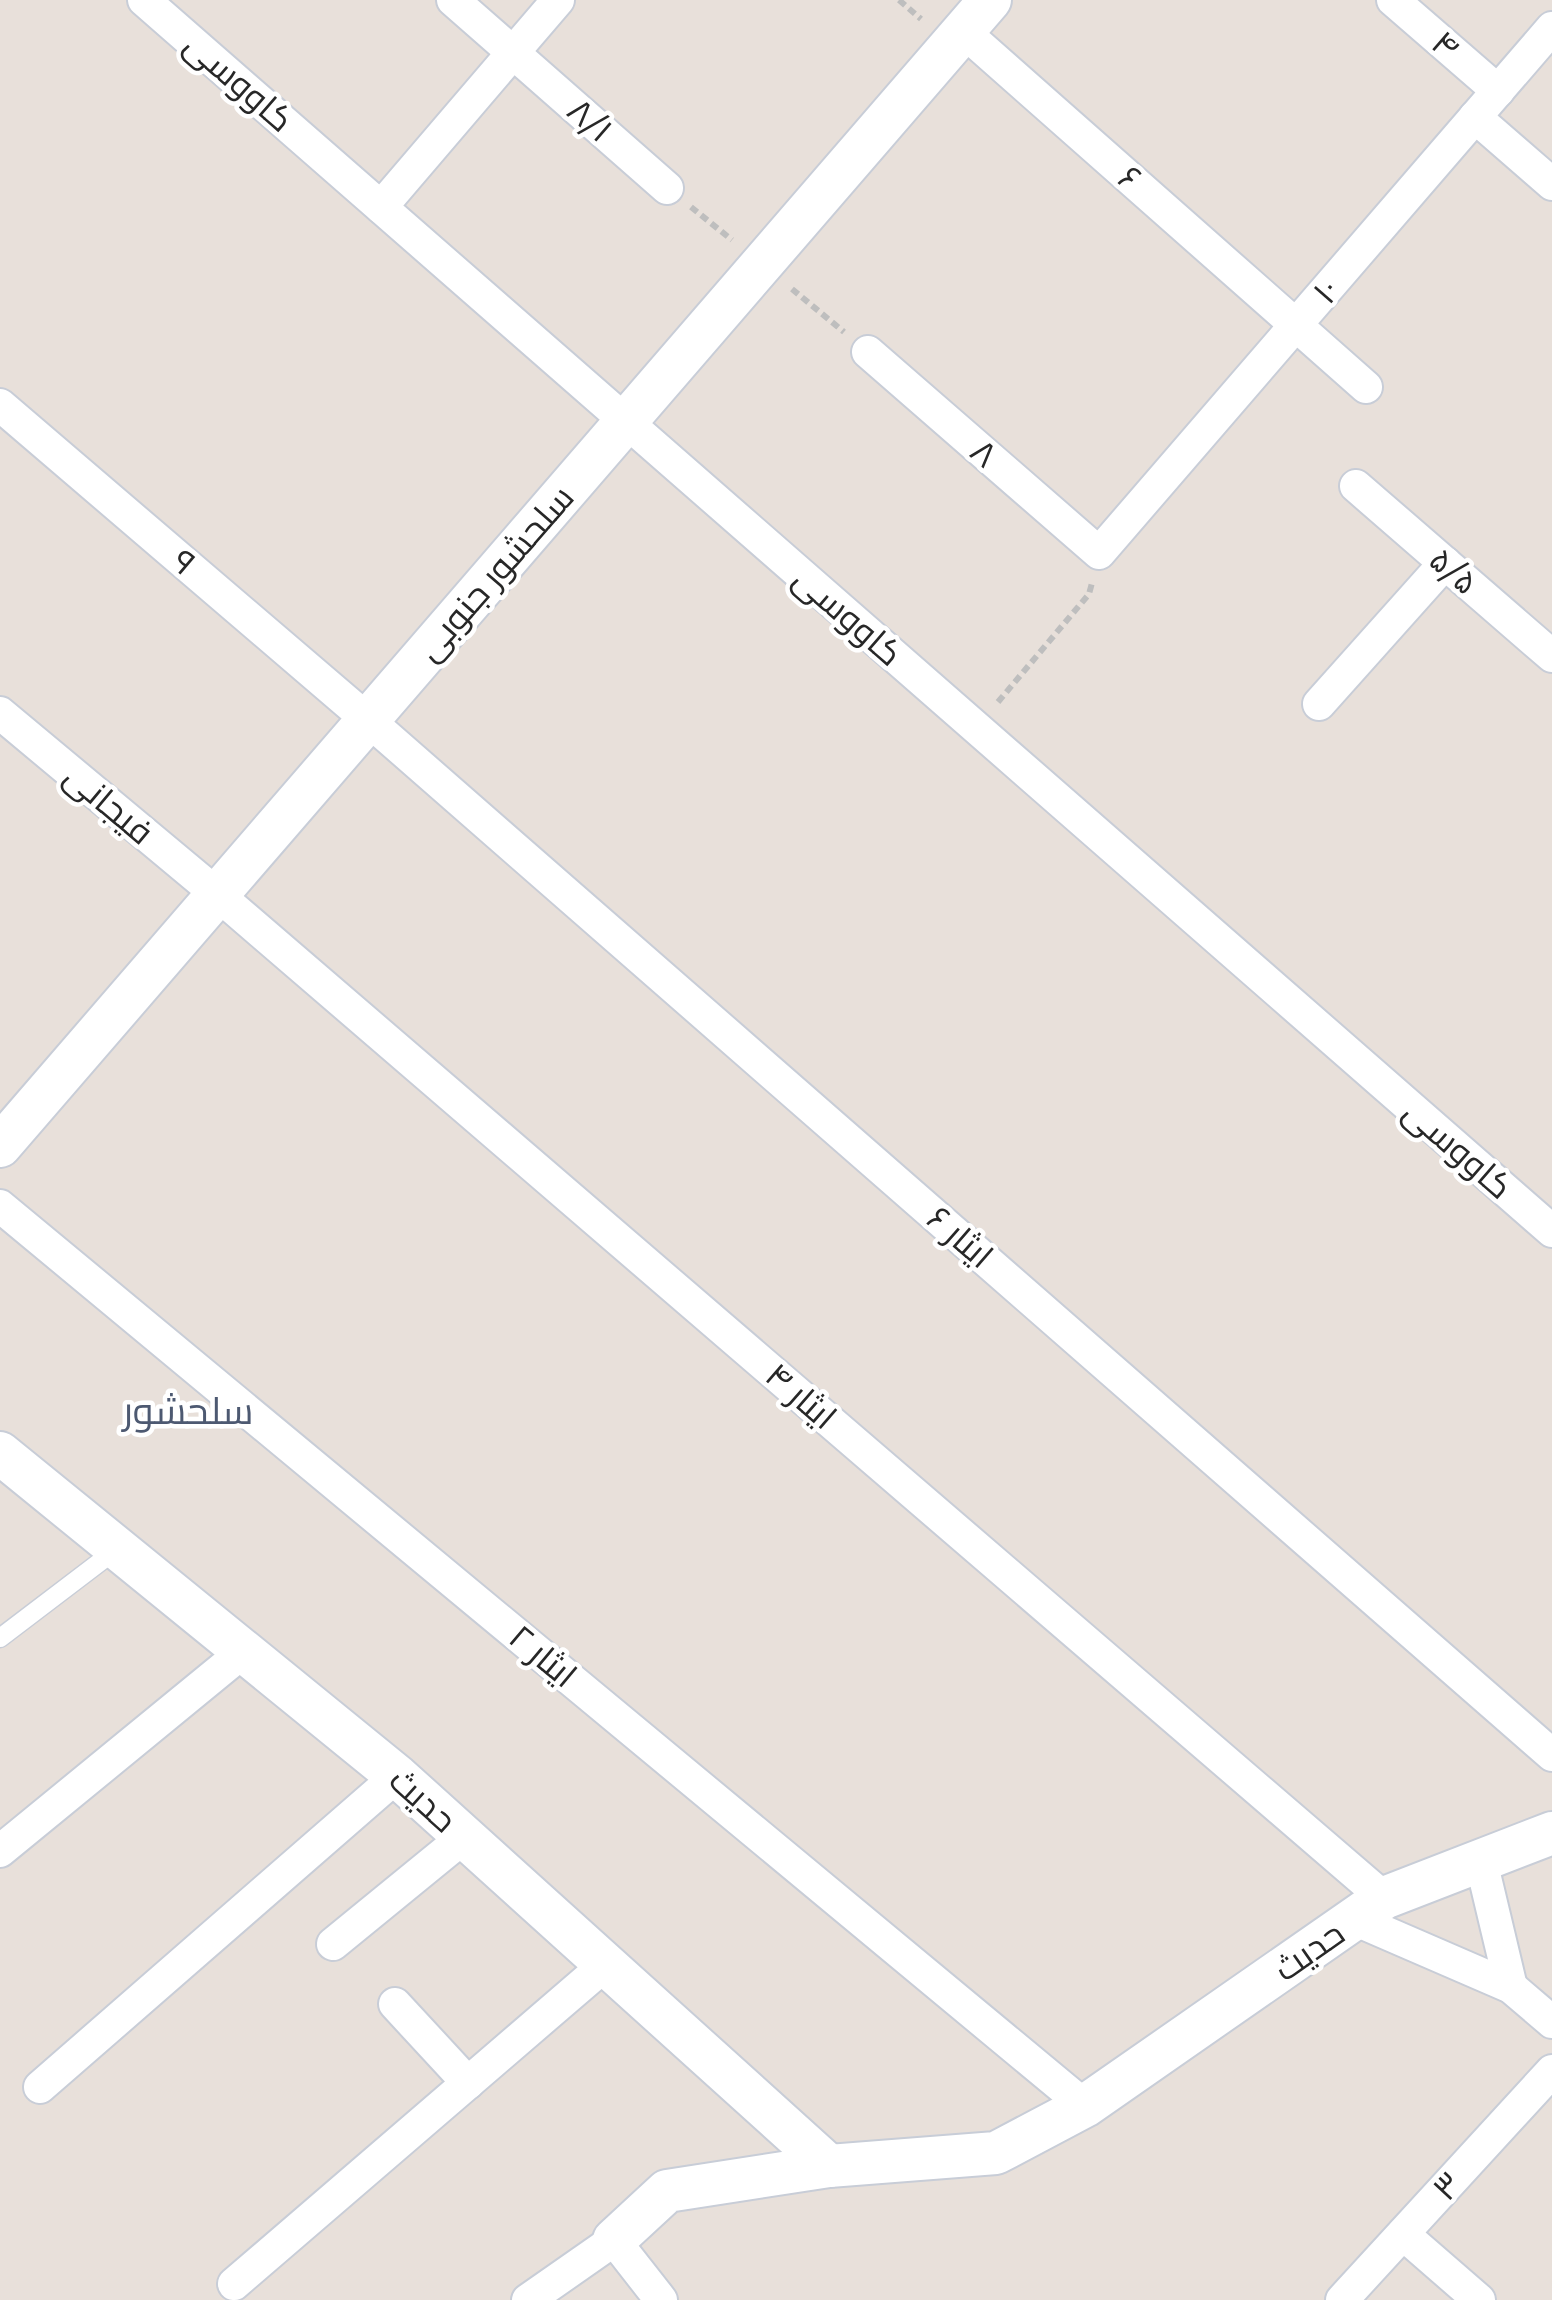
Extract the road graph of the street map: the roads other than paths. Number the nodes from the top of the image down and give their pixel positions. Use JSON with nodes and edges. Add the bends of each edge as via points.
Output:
{"nodes":[{"id":1,"x":144,"y":0,"type":"edge"},
{"id":2,"x":453,"y":0,"type":"edge"},
{"id":3,"x":558,"y":0,"type":"edge"},
{"id":4,"x":1393,"y":0,"type":"edge"},
{"id":5,"x":977,"y":16,"type":"edge"},
{"id":6,"x":1552,"y":28,"type":"edge"},
{"id":7,"x":513,"y":52,"type":"junction"},
{"id":8,"x":1498,"y":91,"type":"junction"},
{"id":9,"x":1475,"y":118,"type":"junction"},
{"id":10,"x":1552,"y":184,"type":"edge"},
{"id":11,"x":667,"y":188,"type":"dead end"},
{"id":12,"x":381,"y":207,"type":"junction"},
{"id":13,"x":1296,"y":325,"type":"junction"},
{"id":14,"x":868,"y":352,"type":"dead end"},
{"id":15,"x":1366,"y":386,"type":"dead end"},
{"id":16,"x":0,"y":405,"type":"edge"},
{"id":17,"x":626,"y":422,"type":"junction"},
{"id":18,"x":1356,"y":486,"type":"dead end"},
{"id":19,"x":1099,"y":553,"type":"joint"},
{"id":20,"x":1445,"y":564,"type":"junction"},
{"id":21,"x":1552,"y":656,"type":"edge"},
{"id":22,"x":1319,"y":704,"type":"dead end"},
{"id":23,"x":0,"y":713,"type":"edge"},
{"id":24,"x":368,"y":720,"type":"junction"},
{"id":25,"x":217,"y":894,"type":"junction"},
{"id":26,"x":0,"y":1146,"type":"edge"},
{"id":27,"x":0,"y":1206,"type":"edge"},
{"id":28,"x":1552,"y":1232,"type":"edge"},
{"id":29,"x":0,"y":1453,"type":"edge"},
{"id":30,"x":117,"y":1548,"type":"junction"},
{"id":31,"x":0,"y":1638,"type":"edge"},
{"id":32,"x":244,"y":1651,"type":"junction"},
{"id":33,"x":1552,"y":1755,"type":"edge"},
{"id":34,"x":397,"y":1776,"type":"junction"},
{"id":35,"x":1552,"y":1833,"type":"edge"},
{"id":36,"x":464,"y":1837,"type":"junction"},
{"id":37,"x":0,"y":1851,"type":"edge"},
{"id":38,"x":1481,"y":1861,"type":"junction"},
{"id":39,"x":1369,"y":1909,"type":"junction"},
{"id":40,"x":333,"y":1944,"type":"dead end"},
{"id":41,"x":606,"y":1964,"type":"junction"},
{"id":42,"x":1511,"y":1987,"type":"junction"},
{"id":43,"x":395,"y":2004,"type":"dead end"},
{"id":44,"x":1552,"y":2022,"type":"edge"},
{"id":45,"x":1552,"y":2071,"type":"edge"},
{"id":46,"x":468,"y":2083,"type":"junction"},
{"id":47,"x":40,"y":2087,"type":"dead end"},
{"id":48,"x":1086,"y":2106,"type":"junction"},
{"id":49,"x":829,"y":2166,"type":"junction"},
{"id":50,"x":1403,"y":2234,"type":"junction"},
{"id":51,"x":614,"y":2240,"type":"junction"},
{"id":52,"x":234,"y":2284,"type":"dead end"},
{"id":53,"x":528,"y":2300,"type":"edge"},
{"id":54,"x":661,"y":2300,"type":"edge"},
{"id":55,"x":1342,"y":2300,"type":"edge"},
{"id":56,"x":1480,"y":2300,"type":"edge"}],
"edges":[{"from":1,"to":12,"type":"street","name":"کاووسی"},
{"from":2,"to":7,"type":"street","name":"۸/۱"},
{"from":3,"to":7,"type":"street"},
{"from":4,"to":8,"type":"street","name":"۴"},
{"from":5,"to":13,"type":"street","name":"۶"},
{"from":5,"to":17,"type":"street","name":"سلحشور جنوبی"},
{"from":6,"to":8,"type":"street","name":"۱۰"},
{"from":7,"to":11,"type":"street","name":"۸/۱"},
{"from":7,"to":12,"type":"street"},
{"from":8,"to":9,"type":"street","name":"۱۰"},
{"from":9,"to":10,"type":"street"},
{"from":9,"to":13,"type":"street","name":"۱۰"},
{"from":12,"to":17,"type":"street","name":"کاووسی"},
{"from":13,"to":15,"type":"street","name":"۶"},
{"from":13,"to":19,"type":"street","name":"۱۰"},
{"from":14,"to":19,"type":"street","name":"۸"},
{"from":16,"to":24,"type":"street","name":"۹"},
{"from":17,"to":24,"type":"street","name":"سلحشور جنوبی"},
{"from":17,"to":28,"type":"street","name":"کاووسی"},
{"from":18,"to":20,"type":"street","name":"۵/۵"},
{"from":20,"to":21,"type":"street","name":"۵/۵"},
{"from":20,"to":22,"type":"street"},
{"from":23,"to":25,"type":"street","name":"فیجانی"},
{"from":24,"to":25,"type":"street","name":"سلحشور جنوبی"},
{"from":24,"to":33,"type":"street","name":"ایثار ۶"},
{"from":25,"to":26,"type":"street","name":"سلحشور جنوبی"},
{"from":25,"to":39,"type":"street","name":"ایثار ۴"},
{"from":27,"to":48,"type":"street","name":"ایثار ۲"},
{"from":29,"to":30,"type":"street","name":"حدیث"},
{"from":30,"to":31,"type":"lane"},
{"from":30,"to":32,"type":"street","name":"حدیث"},
{"from":32,"to":34,"type":"street","name":"حدیث"},
{"from":32,"to":37,"type":"street"},
{"from":34,"to":36,"type":"street","name":"حدیث"},
{"from":34,"to":47,"type":"street"},
{"from":35,"to":38,"type":"street","name":"حدیث"},
{"from":36,"to":40,"type":"street"},
{"from":36,"to":41,"type":"street","name":"حدیث"},
{"from":38,"to":39,"type":"street","name":"حدیث"},
{"from":38,"to":42,"type":"street"},
{"from":39,"to":42,"type":"street","name":"ایثار ۴"},
{"from":39,"to":48,"type":"street","name":"حدیث"},
{"from":41,"to":46,"type":"street"},
{"from":41,"to":49,"type":"street","name":"حدیث"},
{"from":42,"to":44,"type":"street"},
{"from":43,"to":46,"type":"street"},
{"from":45,"to":50,"type":"street","name":"۳"},
{"from":46,"to":52,"type":"street"},
{"from":48,"to":49,"type":"street","name":"حدیث","via":[[996,2153]]},
{"from":49,"to":51,"type":"street","name":"حدیث","via":[[668,2191]]},
{"from":50,"to":55,"type":"street","name":"۳"},
{"from":50,"to":56,"type":"street"},
{"from":51,"to":53,"type":"street"},
{"from":51,"to":54,"type":"street"}]}
